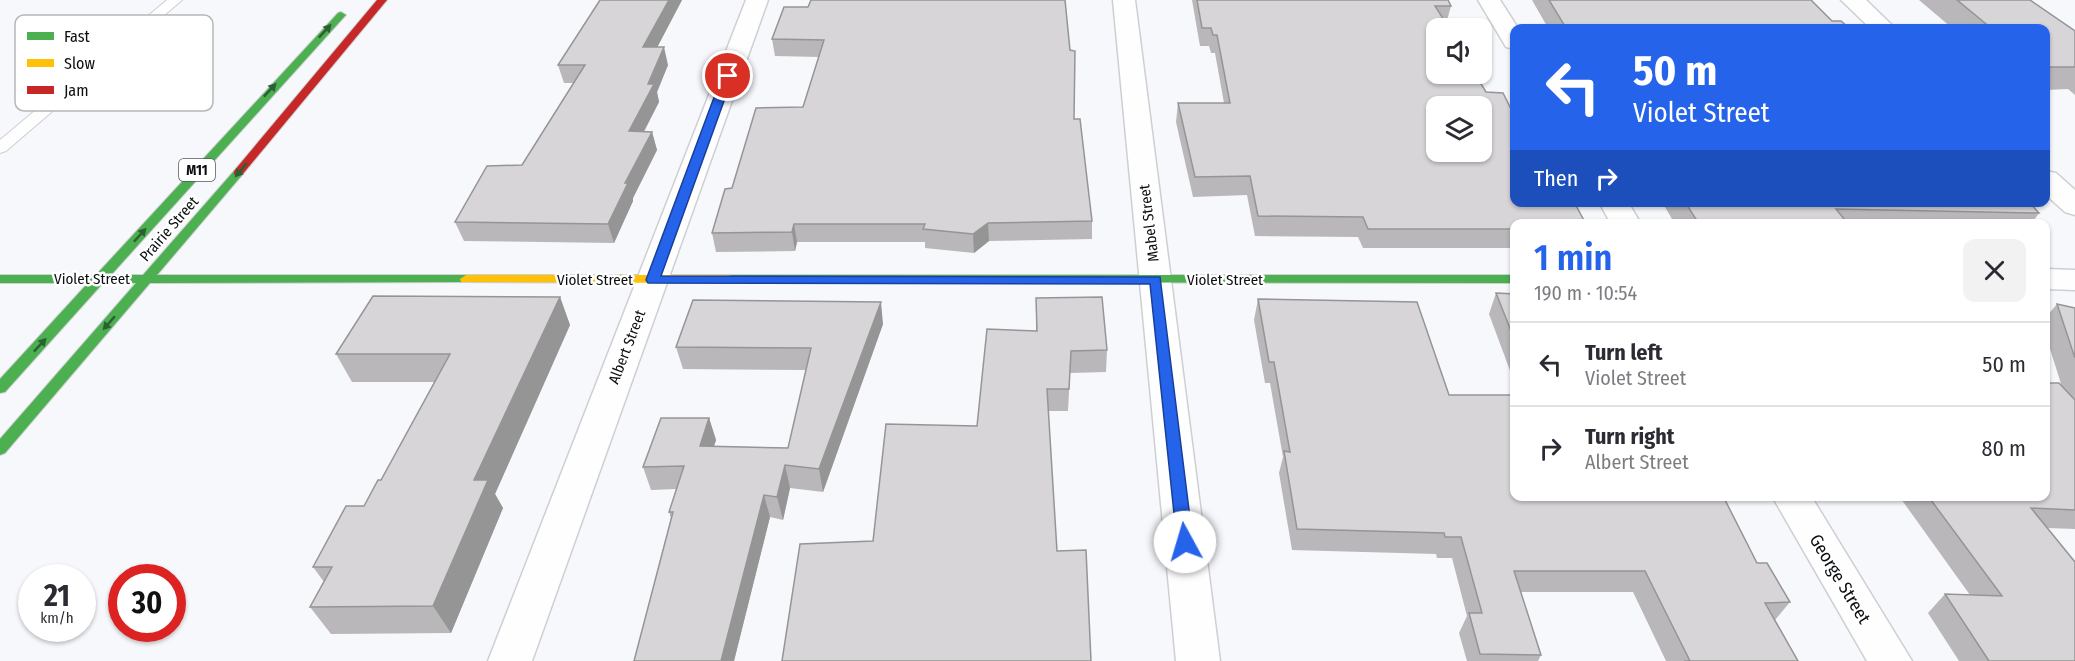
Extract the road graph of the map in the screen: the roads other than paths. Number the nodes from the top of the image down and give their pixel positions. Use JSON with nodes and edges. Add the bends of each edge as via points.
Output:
{"nodes":[{"id":1,"x":175,"y":0,"type":"edge"},
{"id":2,"x":382,"y":0,"type":"edge"},
{"id":3,"x":758,"y":0,"type":"edge"},
{"id":4,"x":1124,"y":0,"type":"edge"},
{"id":5,"x":1489,"y":0,"type":"edge"},
{"id":6,"x":1852,"y":0,"type":"edge"},
{"id":7,"x":347,"y":8,"type":"dead end"},
{"id":8,"x":157,"y":15,"type":"edge"},
{"id":9,"x":1879,"y":24,"type":"edge"},
{"id":10,"x":1510,"y":34,"type":"edge"},
{"id":11,"x":44,"y":111,"type":"edge"},
{"id":12,"x":0,"y":148,"type":"edge"},
{"id":13,"x":2050,"y":184,"type":"edge"},
{"id":14,"x":2075,"y":206,"type":"edge"},
{"id":15,"x":0,"y":279,"type":"edge"},
{"id":16,"x":101,"y":279,"type":"junction"},
{"id":17,"x":147,"y":279,"type":"junction"},
{"id":18,"x":1510,"y":279,"type":"edge"},
{"id":19,"x":2050,"y":279,"type":"edge"},
{"id":20,"x":653,"y":280,"type":"junction"},
{"id":21,"x":1156,"y":280,"type":"junction"},
{"id":22,"x":2075,"y":280,"type":"edge"},
{"id":23,"x":0,"y":388,"type":"edge"},
{"id":24,"x":0,"y":449,"type":"edge"},
{"id":25,"x":1794,"y":501,"type":"edge"},
{"id":26,"x":510,"y":661,"type":"edge"},
{"id":27,"x":1198,"y":661,"type":"edge"},
{"id":28,"x":1890,"y":661,"type":"edge"}],
"edges":[{"from":1,"to":8,"type":"lane"},
{"from":2,"to":17,"type":"main road","name":"Prairie Street","number":"M11","one_way":true},
{"from":3,"to":20,"type":"street","name":"Albert Street"},
{"from":4,"to":21,"type":"street","name":"Mabel Street"},
{"from":5,"to":10,"type":"street"},
{"from":6,"to":9,"type":"street"},
{"from":16,"to":7,"type":"main road","name":"Prairie Street","number":"M11","one_way":true},
{"from":11,"to":12,"type":"lane"},
{"from":13,"to":14,"type":"street"},
{"from":15,"to":16,"type":"main road","name":"Violet Street"},
{"from":16,"to":17,"type":"main road","name":"Violet Street"},
{"from":23,"to":16,"type":"main road","name":"Prairie Street","number":"M11","one_way":true},
{"from":17,"to":20,"type":"main road","name":"Violet Street"},
{"from":17,"to":24,"type":"main road","name":"Prairie Street","number":"M11","one_way":true},
{"from":18,"to":21,"type":"main road","name":"Violet Street"},
{"from":19,"to":22,"type":"street"},
{"from":20,"to":21,"type":"main road","name":"Violet Street"},
{"from":20,"to":26,"type":"street","name":"Albert Street"},
{"from":21,"to":27,"type":"street","name":"Mabel Street"},
{"from":25,"to":28,"type":"street","name":"George Street"}]}
